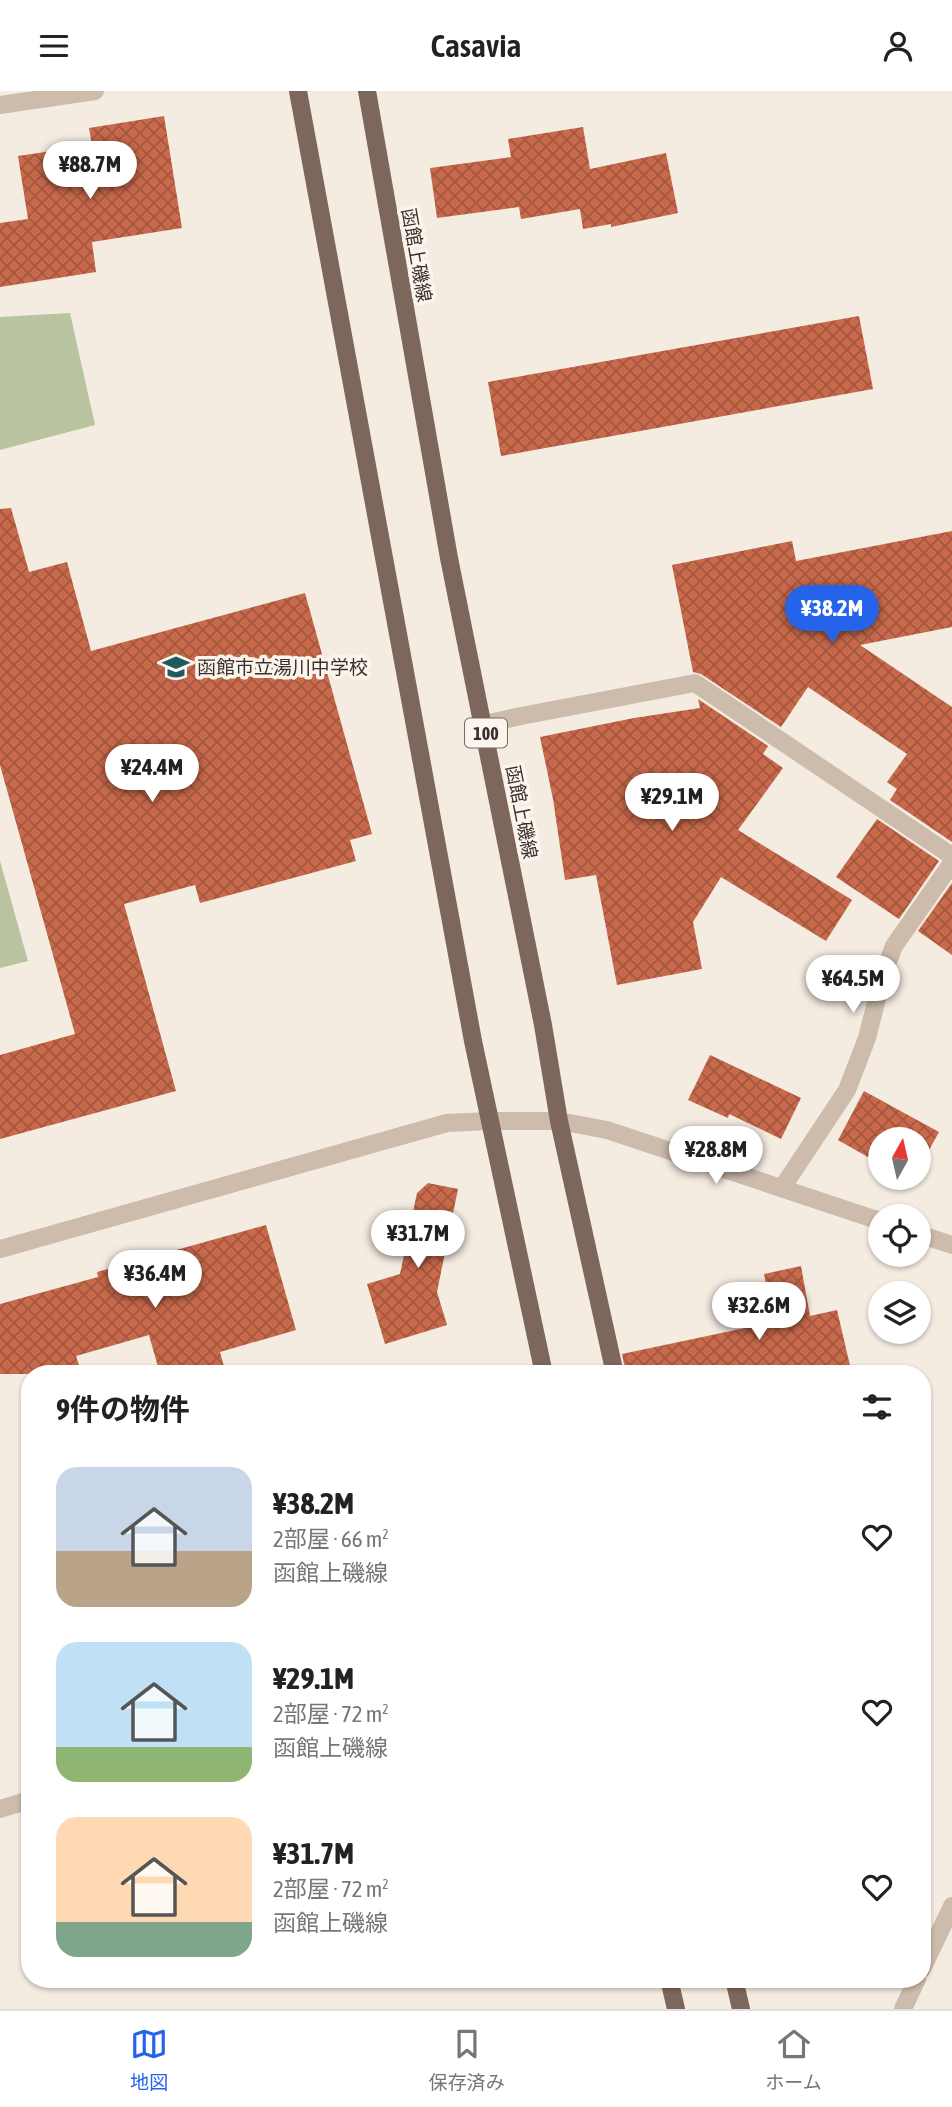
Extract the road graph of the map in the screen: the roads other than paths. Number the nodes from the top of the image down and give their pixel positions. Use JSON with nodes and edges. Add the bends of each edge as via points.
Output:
{"nodes":[{"id":1,"x":95,"y":91,"type":"edge"},
{"id":2,"x":298,"y":91,"type":"edge"},
{"id":3,"x":367,"y":91,"type":"edge"},
{"id":4,"x":0,"y":105,"type":"edge"},
{"id":5,"x":484,"y":724,"type":"junction"},
{"id":6,"x":952,"y":856,"type":"edge"},
{"id":7,"x":952,"y":863,"type":"edge"},
{"id":8,"x":489,"y":1121,"type":"junction"},
{"id":9,"x":559,"y":1121,"type":"junction"},
{"id":10,"x":782,"y":1188,"type":"junction"},
{"id":11,"x":868,"y":1217,"type":"edge"},
{"id":12,"x":931,"y":1238,"type":"edge"},
{"id":13,"x":952,"y":1245,"type":"edge"},
{"id":14,"x":0,"y":1249,"type":"edge"},
{"id":15,"x":542,"y":1365,"type":"edge"},
{"id":16,"x":613,"y":1365,"type":"edge"},
{"id":17,"x":21,"y":1803,"type":"edge"},
{"id":18,"x":0,"y":1809,"type":"edge"},
{"id":19,"x":952,"y":1906,"type":"edge"},
{"id":20,"x":931,"y":1950,"type":"edge"},
{"id":21,"x":671,"y":1988,"type":"edge"},
{"id":22,"x":736,"y":1988,"type":"edge"},
{"id":23,"x":913,"y":1988,"type":"edge"},
{"id":24,"x":676,"y":2009,"type":"edge"},
{"id":25,"x":741,"y":2009,"type":"edge"},
{"id":26,"x":903,"y":2009,"type":"edge"}],
"edges":[{"from":1,"to":4,"type":"street"},
{"from":2,"to":8,"type":"main road"},
{"from":3,"to":5,"type":"main road","name":"函館上磯線","number":"100","via":[[449,558]]},
{"from":5,"to":6,"type":"street","via":[[695,683]]},
{"from":5,"to":9,"type":"main road","name":"函館上磯線","number":"100"},
{"from":7,"to":10,"type":"street","via":[[894,946],[847,1090]]},
{"from":8,"to":9,"type":"street"},
{"from":8,"to":14,"type":"street","via":[[447,1123]]},
{"from":8,"to":15,"type":"main road"},
{"from":9,"to":10,"type":"street","via":[[607,1130]]},
{"from":9,"to":16,"type":"main road","name":"函館上磯線","number":"100"},
{"from":10,"to":11,"type":"street"},
{"from":12,"to":13,"type":"street"},
{"from":17,"to":18,"type":"street"},
{"from":19,"to":20,"type":"street"},
{"from":21,"to":24,"type":"main road"},
{"from":22,"to":25,"type":"main road"},
{"from":23,"to":26,"type":"street"}]}
